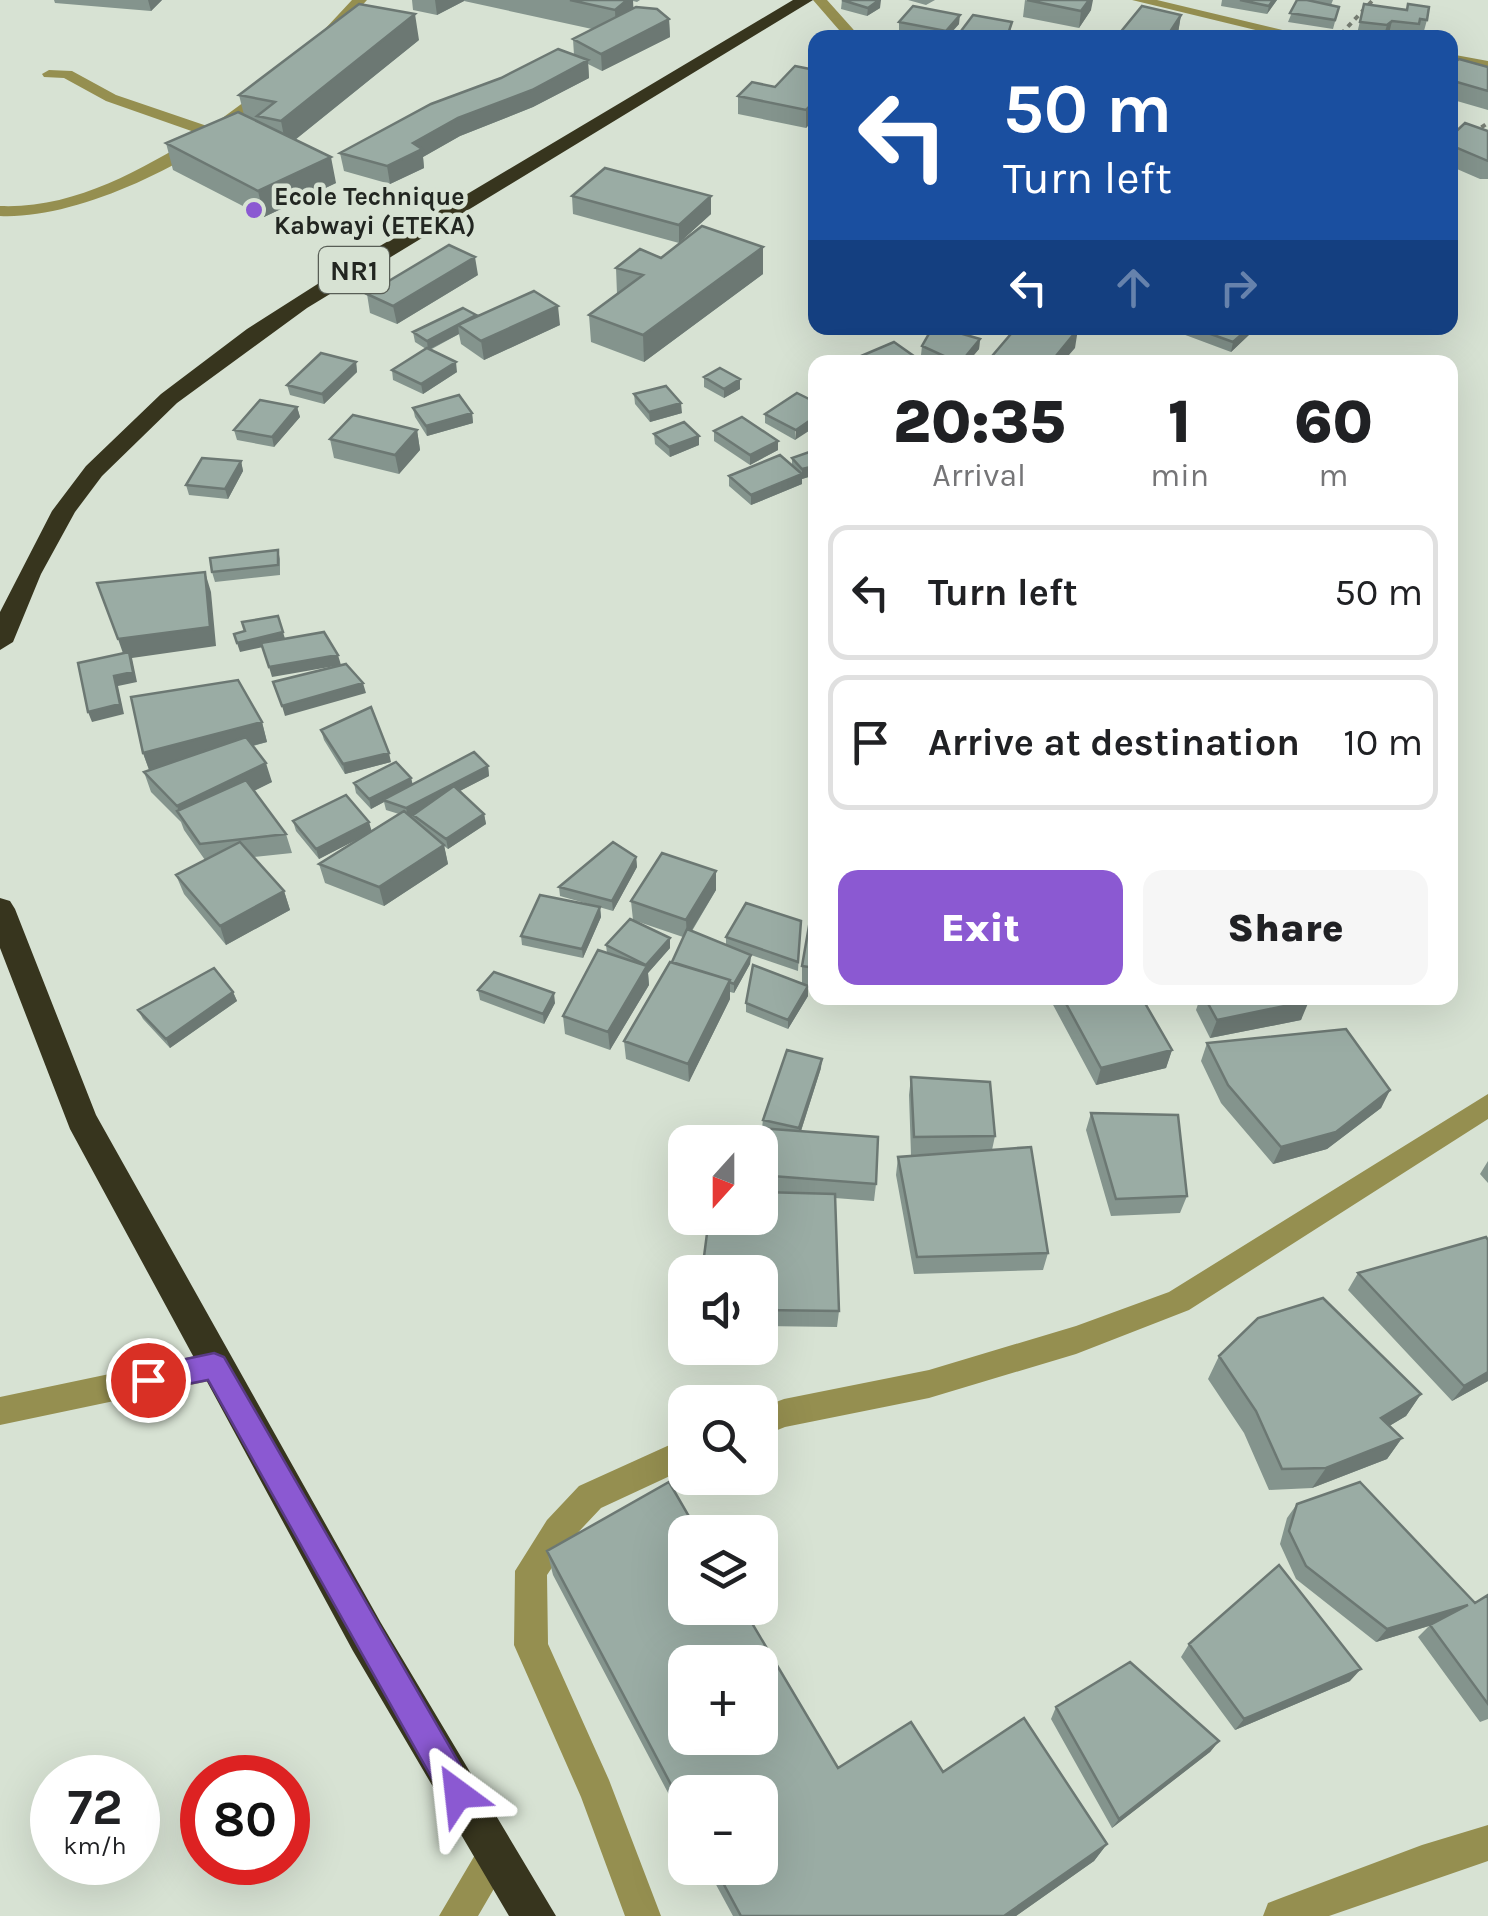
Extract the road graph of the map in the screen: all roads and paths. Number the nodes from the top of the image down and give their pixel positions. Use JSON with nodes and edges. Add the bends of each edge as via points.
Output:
{"nodes":[{"id":1,"x":360,"y":0,"type":"edge"},
{"id":2,"x":806,"y":0,"type":"edge"},
{"id":3,"x":820,"y":0,"type":"edge"},
{"id":4,"x":1139,"y":0,"type":"edge"},
{"id":5,"x":1373,"y":0,"type":"edge"},
{"id":6,"x":847,"y":30,"type":"edge"},
{"id":7,"x":1272,"y":30,"type":"edge"},
{"id":8,"x":1344,"y":30,"type":"edge"},
{"id":9,"x":322,"y":40,"type":"edge"},
{"id":10,"x":1458,"y":58,"type":"edge"},
{"id":11,"x":1484,"y":59,"type":"edge"},
{"id":12,"x":49,"y":74,"type":"dead end"},
{"id":13,"x":275,"y":85,"type":"edge"},
{"id":14,"x":1488,"y":124,"type":"edge"},
{"id":15,"x":213,"y":133,"type":"junction"},
{"id":16,"x":1459,"y":141,"type":"edge"},
{"id":17,"x":0,"y":211,"type":"edge"},
{"id":18,"x":0,"y":642,"type":"edge"},
{"id":19,"x":0,"y":909,"type":"edge"},
{"id":20,"x":1488,"y":1105,"type":"edge"},
{"id":21,"x":214,"y":1366,"type":"junction"},
{"id":22,"x":0,"y":1410,"type":"edge"},
{"id":23,"x":778,"y":1416,"type":"edge"},
{"id":24,"x":668,"y":1461,"type":"edge"},
{"id":25,"x":1488,"y":1843,"type":"edge"},
{"id":26,"x":495,"y":1856,"type":"junction"},
{"id":27,"x":457,"y":1916,"type":"edge"},
{"id":28,"x":534,"y":1916,"type":"edge"},
{"id":29,"x":643,"y":1916,"type":"edge"},
{"id":30,"x":1281,"y":1916,"type":"edge"}],
"edges":[{"from":1,"to":9,"type":"street"},
{"from":2,"to":18,"type":"highway","number":"NR1","via":[[356,269],[199,377],[106,460],[57,519]]},
{"from":3,"to":6,"type":"street"},
{"from":4,"to":7,"type":"street"},
{"from":5,"to":8,"type":"path"},
{"from":10,"to":11,"type":"street"},
{"from":12,"to":15,"type":"street","via":[[68,74],[111,98]]},
{"from":13,"to":15,"type":"street"},
{"from":14,"to":16,"type":"path"},
{"from":15,"to":17,"type":"street","via":[[170,160],[77,200],[26,213]]},
{"from":19,"to":21,"type":"highway","via":[[81,1119]]},
{"from":20,"to":23,"type":"street","via":[[1179,1301],[929,1384]]},
{"from":21,"to":22,"type":"street"},
{"from":21,"to":26,"type":"highway"},
{"from":24,"to":29,"type":"street","via":[[590,1497],[531,1572],[531,1645]]},
{"from":25,"to":30,"type":"street"},
{"from":26,"to":27,"type":"street"},
{"from":26,"to":28,"type":"highway"}]}
